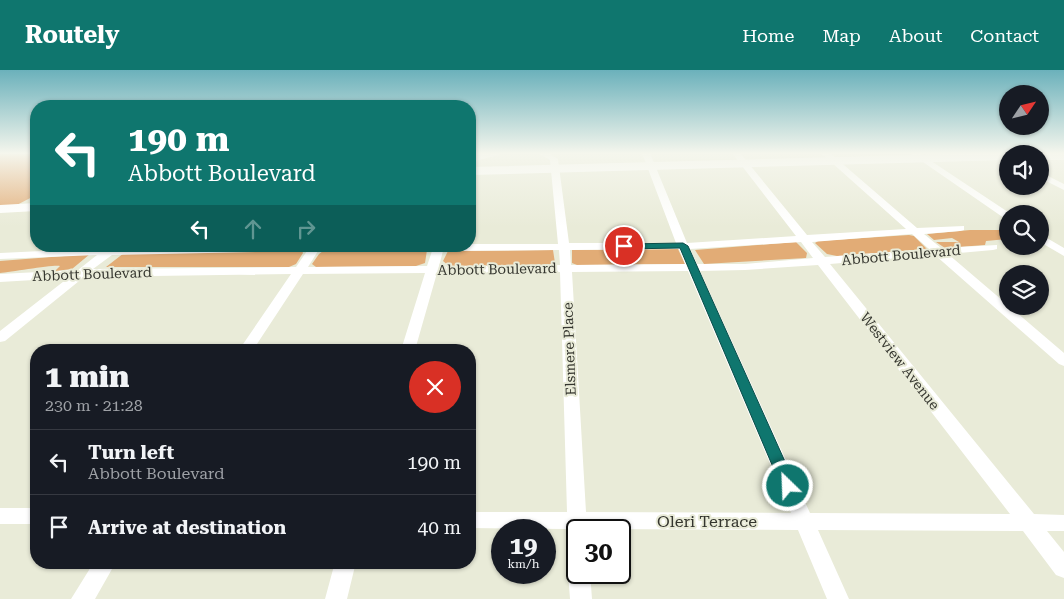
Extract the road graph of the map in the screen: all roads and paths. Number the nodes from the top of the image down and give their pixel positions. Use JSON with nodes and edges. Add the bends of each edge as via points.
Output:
{"nodes":[{"id":1,"x":557,"y":178,"type":"edge"},
{"id":2,"x":656,"y":178,"type":"edge"},
{"id":3,"x":755,"y":178,"type":"edge"},
{"id":4,"x":854,"y":178,"type":"edge"},
{"id":5,"x":951,"y":178,"type":"edge"},
{"id":6,"x":1049,"y":179,"type":"edge"},
{"id":7,"x":1064,"y":187,"type":"edge"},
{"id":8,"x":30,"y":207,"type":"edge"},
{"id":9,"x":0,"y":209,"type":"edge"},
{"id":10,"x":999,"y":210,"type":"edge"},
{"id":11,"x":960,"y":228,"type":"dead end"},
{"id":12,"x":914,"y":231,"type":"junction"},
{"id":13,"x":804,"y":240,"type":"junction"},
{"id":14,"x":1049,"y":243,"type":"edge"},
{"id":15,"x":683,"y":246,"type":"junction"},
{"id":16,"x":476,"y":247,"type":"edge"},
{"id":17,"x":564,"y":247,"type":"junction"},
{"id":18,"x":993,"y":247,"type":"dead end"},
{"id":19,"x":57,"y":252,"type":"edge"},
{"id":20,"x":109,"y":252,"type":"edge"},
{"id":21,"x":312,"y":252,"type":"edge"},
{"id":22,"x":437,"y":252,"type":"edge"},
{"id":23,"x":938,"y":252,"type":"junction"},
{"id":24,"x":1064,"y":253,"type":"edge"},
{"id":25,"x":0,"y":256,"type":"edge"},
{"id":26,"x":821,"y":262,"type":"junction"},
{"id":27,"x":566,"y":268,"type":"junction"},
{"id":28,"x":693,"y":268,"type":"junction"},
{"id":29,"x":298,"y":270,"type":"junction"},
{"id":30,"x":432,"y":270,"type":"junction"},
{"id":31,"x":82,"y":273,"type":"junction"},
{"id":32,"x":0,"y":278,"type":"edge"},
{"id":33,"x":0,"y":338,"type":"edge"},
{"id":34,"x":250,"y":344,"type":"edge"},
{"id":35,"x":410,"y":344,"type":"edge"},
{"id":36,"x":1064,"y":361,"type":"edge"},
{"id":37,"x":0,"y":516,"type":"edge"},
{"id":38,"x":30,"y":516,"type":"edge"},
{"id":39,"x":575,"y":519,"type":"edge"},
{"id":40,"x":476,"y":520,"type":"edge"},
{"id":41,"x":566,"y":520,"type":"edge"},
{"id":42,"x":631,"y":520,"type":"edge"},
{"id":43,"x":804,"y":522,"type":"junction"},
{"id":44,"x":1028,"y":523,"type":"junction"},
{"id":45,"x":1064,"y":523,"type":"edge"},
{"id":46,"x":1064,"y":568,"type":"edge"},
{"id":47,"x":101,"y":569,"type":"edge"},
{"id":48,"x":344,"y":569,"type":"edge"},
{"id":49,"x":580,"y":584,"type":"edge"},
{"id":50,"x":82,"y":599,"type":"edge"},
{"id":51,"x":336,"y":599,"type":"edge"},
{"id":52,"x":581,"y":599,"type":"edge"},
{"id":53,"x":838,"y":599,"type":"edge"}],
"edges":[{"from":1,"to":17,"type":"street","name":"Elsmere Place"},
{"from":2,"to":15,"type":"street"},
{"from":3,"to":13,"type":"street","name":"Westview Avenue"},
{"from":4,"to":12,"type":"street"},
{"from":5,"to":10,"type":"street"},
{"from":6,"to":7,"type":"street"},
{"from":8,"to":9,"type":"main road"},
{"from":11,"to":12,"type":"street","name":"Abbott Boulevard"},
{"from":12,"to":13,"type":"street","name":"Abbott Boulevard"},
{"from":12,"to":23,"type":"street"},
{"from":13,"to":15,"type":"street","name":"Abbott Boulevard"},
{"from":13,"to":26,"type":"street","name":"Westview Avenue"},
{"from":14,"to":24,"type":"street"},
{"from":15,"to":17,"type":"street","name":"Abbott Boulevard"},
{"from":15,"to":28,"type":"street"},
{"from":16,"to":17,"type":"street","name":"Abbott Boulevard"},
{"from":17,"to":27,"type":"street","name":"Elsmere Place"},
{"from":18,"to":23,"type":"street","name":"Abbott Boulevard"},
{"from":19,"to":25,"type":"street","name":"Abbott Boulevard"},
{"from":20,"to":31,"type":"street"},
{"from":21,"to":29,"type":"street"},
{"from":22,"to":30,"type":"street"},
{"from":23,"to":26,"type":"street","name":"Abbott Boulevard"},
{"from":23,"to":36,"type":"street"},
{"from":26,"to":28,"type":"street","name":"Abbott Boulevard"},
{"from":26,"to":44,"type":"street","name":"Westview Avenue"},
{"from":27,"to":28,"type":"street","name":"Abbott Boulevard"},
{"from":27,"to":30,"type":"street","name":"Abbott Boulevard"},
{"from":27,"to":39,"type":"street","name":"Elsmere Place"},
{"from":28,"to":43,"type":"street"},
{"from":29,"to":30,"type":"street","name":"Abbott Boulevard"},
{"from":29,"to":31,"type":"street","name":"Abbott Boulevard"},
{"from":29,"to":34,"type":"street"},
{"from":30,"to":35,"type":"street"},
{"from":31,"to":32,"type":"street","name":"Abbott Boulevard"},
{"from":31,"to":33,"type":"street"},
{"from":37,"to":38,"type":"street"},
{"from":40,"to":41,"type":"street","name":"Oleri Terrace"},
{"from":42,"to":43,"type":"street","name":"Oleri Terrace"},
{"from":43,"to":44,"type":"street","name":"Oleri Terrace"},
{"from":43,"to":53,"type":"street"},
{"from":44,"to":45,"type":"street","name":"Oleri Terrace"},
{"from":44,"to":46,"type":"street","name":"Westview Avenue"},
{"from":47,"to":50,"type":"street"},
{"from":48,"to":51,"type":"street"},
{"from":49,"to":52,"type":"street"}]}
